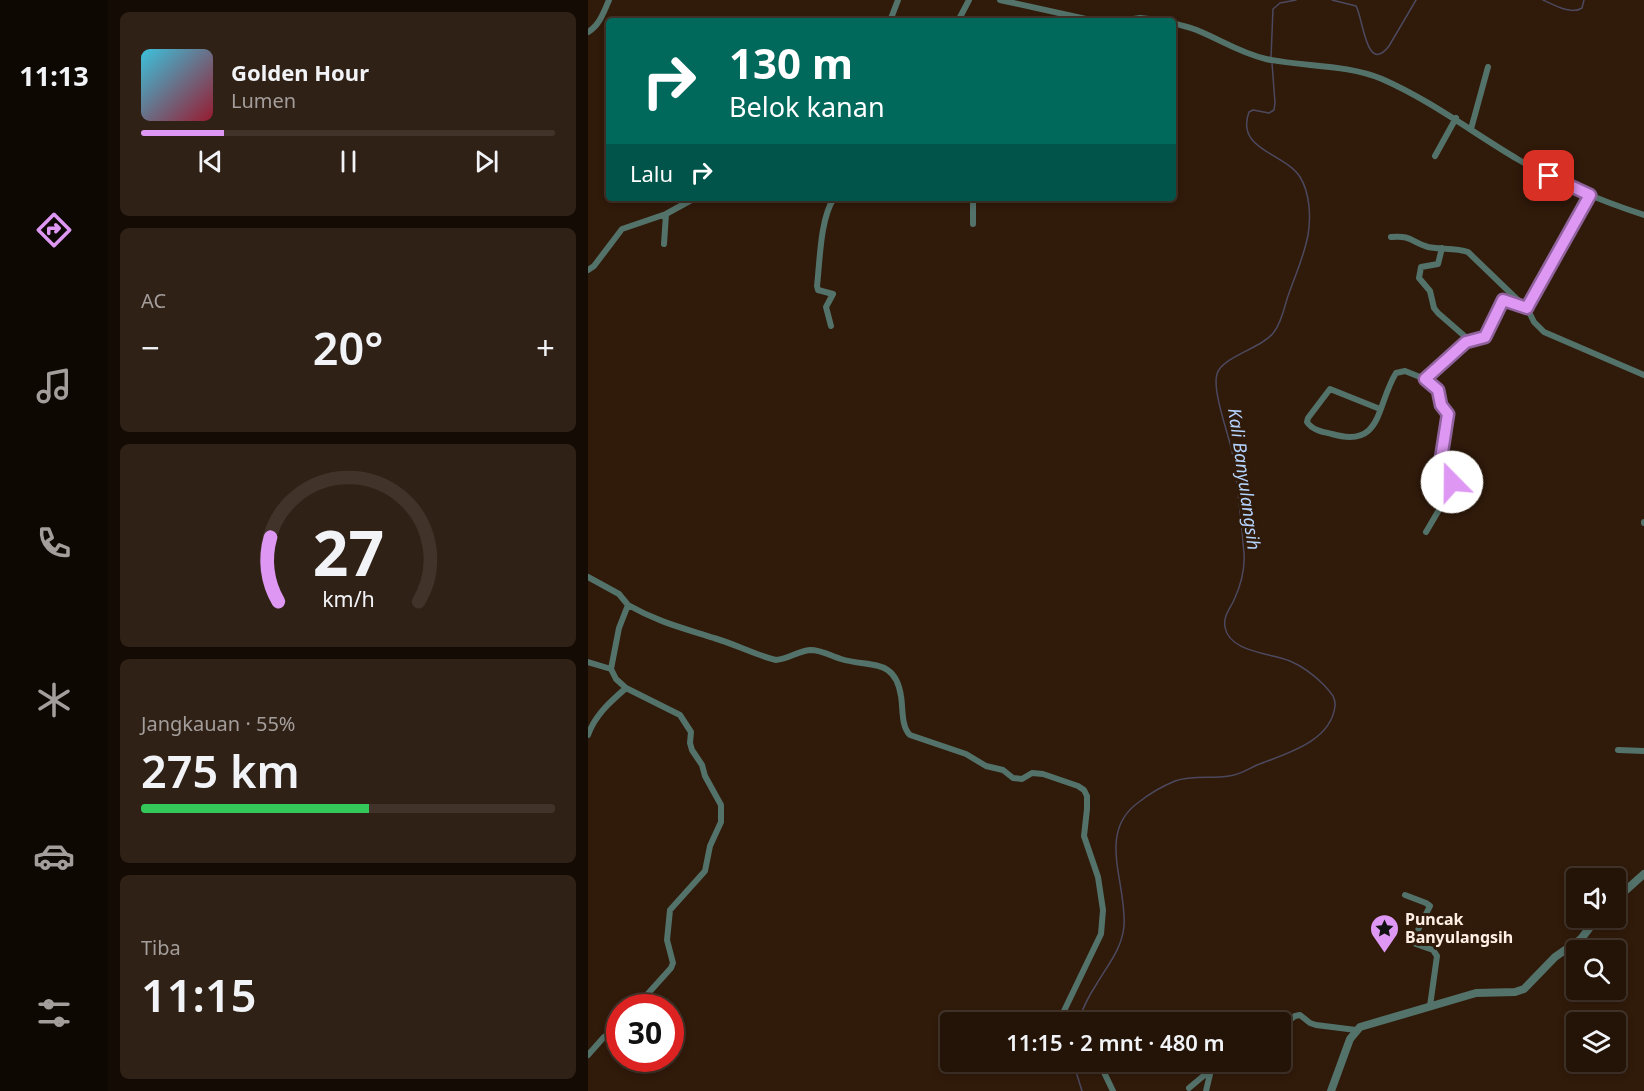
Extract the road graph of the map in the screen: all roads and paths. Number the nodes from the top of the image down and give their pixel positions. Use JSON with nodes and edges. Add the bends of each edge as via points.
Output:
{"nodes":[{"id":1,"x":609,"y":0,"type":"edge"},
{"id":2,"x":898,"y":0,"type":"edge"},
{"id":3,"x":969,"y":0,"type":"edge"},
{"id":4,"x":1000,"y":0,"type":"edge"},
{"id":5,"x":1005,"y":0,"type":"edge"},
{"id":6,"x":891,"y":18,"type":"edge"},
{"id":7,"x":959,"y":18,"type":"edge"},
{"id":8,"x":1082,"y":18,"type":"edge"},
{"id":9,"x":1176,"y":24,"type":"edge"},
{"id":10,"x":588,"y":33,"type":"edge"},
{"id":11,"x":1488,"y":67,"type":"dead end"},
{"id":12,"x":1456,"y":118,"type":"junction"},
{"id":13,"x":1471,"y":129,"type":"junction"},
{"id":14,"x":1435,"y":156,"type":"dead end"},
{"id":15,"x":1590,"y":195,"type":"junction"},
{"id":16,"x":690,"y":201,"type":"edge"},
{"id":17,"x":832,"y":201,"type":"edge"},
{"id":18,"x":973,"y":201,"type":"edge"},
{"id":19,"x":666,"y":214,"type":"junction"},
{"id":20,"x":1644,"y":215,"type":"edge"},
{"id":21,"x":973,"y":224,"type":"dead end"},
{"id":22,"x":1390,"y":237,"type":"dead end"},
{"id":23,"x":664,"y":244,"type":"dead end"},
{"id":24,"x":1442,"y":248,"type":"junction"},
{"id":25,"x":588,"y":269,"type":"edge"},
{"id":26,"x":1525,"y":307,"type":"junction"},
{"id":27,"x":831,"y":326,"type":"dead end"},
{"id":28,"x":1469,"y":340,"type":"junction"},
{"id":29,"x":1644,"y":375,"type":"edge"},
{"id":30,"x":1425,"y":379,"type":"junction"},
{"id":31,"x":1380,"y":410,"type":"junction"},
{"id":32,"x":1426,"y":532,"type":"dead end"},
{"id":33,"x":588,"y":577,"type":"edge"},
{"id":34,"x":628,"y":605,"type":"junction"},
{"id":35,"x":588,"y":662,"type":"edge"},
{"id":36,"x":611,"y":669,"type":"junction"},
{"id":37,"x":626,"y":688,"type":"junction"},
{"id":38,"x":588,"y":735,"type":"edge"},
{"id":39,"x":1618,"y":750,"type":"dead end"},
{"id":40,"x":1644,"y":751,"type":"edge"},
{"id":41,"x":1642,"y":877,"type":"edge"},
{"id":42,"x":1626,"y":890,"type":"edge"},
{"id":43,"x":1405,"y":895,"type":"dead end"},
{"id":44,"x":1589,"y":928,"type":"edge"},
{"id":45,"x":648,"y":994,"type":"edge"},
{"id":46,"x":1430,"y":1006,"type":"junction"},
{"id":47,"x":1063,"y":1012,"type":"edge"},
{"id":48,"x":1291,"y":1019,"type":"edge"},
{"id":49,"x":1356,"y":1030,"type":"junction"},
{"id":50,"x":606,"y":1036,"type":"edge"},
{"id":51,"x":588,"y":1055,"type":"edge"},
{"id":52,"x":1104,"y":1072,"type":"edge"},
{"id":53,"x":1208,"y":1072,"type":"edge"},
{"id":54,"x":1210,"y":1072,"type":"edge"},
{"id":55,"x":1189,"y":1088,"type":"dead end"},
{"id":56,"x":1113,"y":1091,"type":"edge"},
{"id":57,"x":1206,"y":1091,"type":"edge"},
{"id":58,"x":1331,"y":1091,"type":"edge"}],
"edges":[{"from":1,"to":10,"type":"street"},
{"from":2,"to":6,"type":"street"},
{"from":3,"to":7,"type":"street"},
{"from":4,"to":5,"type":"street"},
{"from":5,"to":8,"type":"street"},
{"from":9,"to":12,"type":"street","via":[[1203,32],[1234,49],[1269,59],[1381,79]]},
{"from":11,"to":13,"type":"street"},
{"from":12,"to":13,"type":"street"},
{"from":12,"to":14,"type":"street"},
{"from":13,"to":15,"type":"street","via":[[1520,161]]},
{"from":15,"to":20,"type":"street"},
{"from":15,"to":26,"type":"street"},
{"from":16,"to":19,"type":"street"},
{"from":17,"to":27,"type":"street","via":[[825,222],[817,286],[818,290],[833,294],[826,308]]},
{"from":18,"to":21,"type":"street"},
{"from":19,"to":23,"type":"street"},
{"from":19,"to":25,"type":"street","via":[[622,229]]},
{"from":22,"to":24,"type":"street","via":[[1410,237],[1431,248]]},
{"from":24,"to":26,"type":"street","via":[[1468,252]]},
{"from":24,"to":28,"type":"street","via":[[1438,264],[1421,267],[1419,278],[1430,291],[1438,313]]},
{"from":26,"to":28,"type":"street","via":[[1503,300],[1485,337]]},
{"from":26,"to":29,"type":"street","via":[[1544,332]]},
{"from":28,"to":30,"type":"street"},
{"from":30,"to":31,"type":"street","via":[[1405,371],[1396,373]]},
{"from":30,"to":32,"type":"street","via":[[1438,390],[1448,414],[1440,465],[1453,486]]},
{"from":31,"to":31,"type":"street","via":[[1373,426],[1356,438],[1320,431],[1307,422],[1330,390]]},
{"from":33,"to":34,"type":"street","via":[[619,594]]},
{"from":34,"to":36,"type":"street"},
{"from":34,"to":47,"type":"street","via":[[648,616],[769,658],[784,659],[812,650],[878,665],[898,682],[905,728],[910,735],[966,754],[1013,778],[1022,779],[1032,772],[1084,790],[1088,809],[1084,836],[1098,877],[1103,922]]},
{"from":35,"to":36,"type":"street"},
{"from":36,"to":37,"type":"street"},
{"from":37,"to":38,"type":"street","via":[[607,705]]},
{"from":37,"to":45,"type":"street","via":[[680,715],[688,725],[692,750],[721,805],[722,815],[705,871],[670,910],[667,940],[671,968]]},
{"from":39,"to":40,"type":"street"},
{"from":41,"to":42,"type":"street"},
{"from":43,"to":46,"type":"street","via":[[1430,906],[1414,940],[1437,956]]},
{"from":44,"to":46,"type":"street","via":[[1524,989],[1484,992]]},
{"from":46,"to":49,"type":"street"},
{"from":48,"to":49,"type":"street","via":[[1300,1015],[1316,1025]]},
{"from":49,"to":58,"type":"street","via":[[1347,1044]]},
{"from":50,"to":51,"type":"street"},
{"from":52,"to":56,"type":"street"},
{"from":53,"to":55,"type":"street"},
{"from":54,"to":57,"type":"street"}]}
